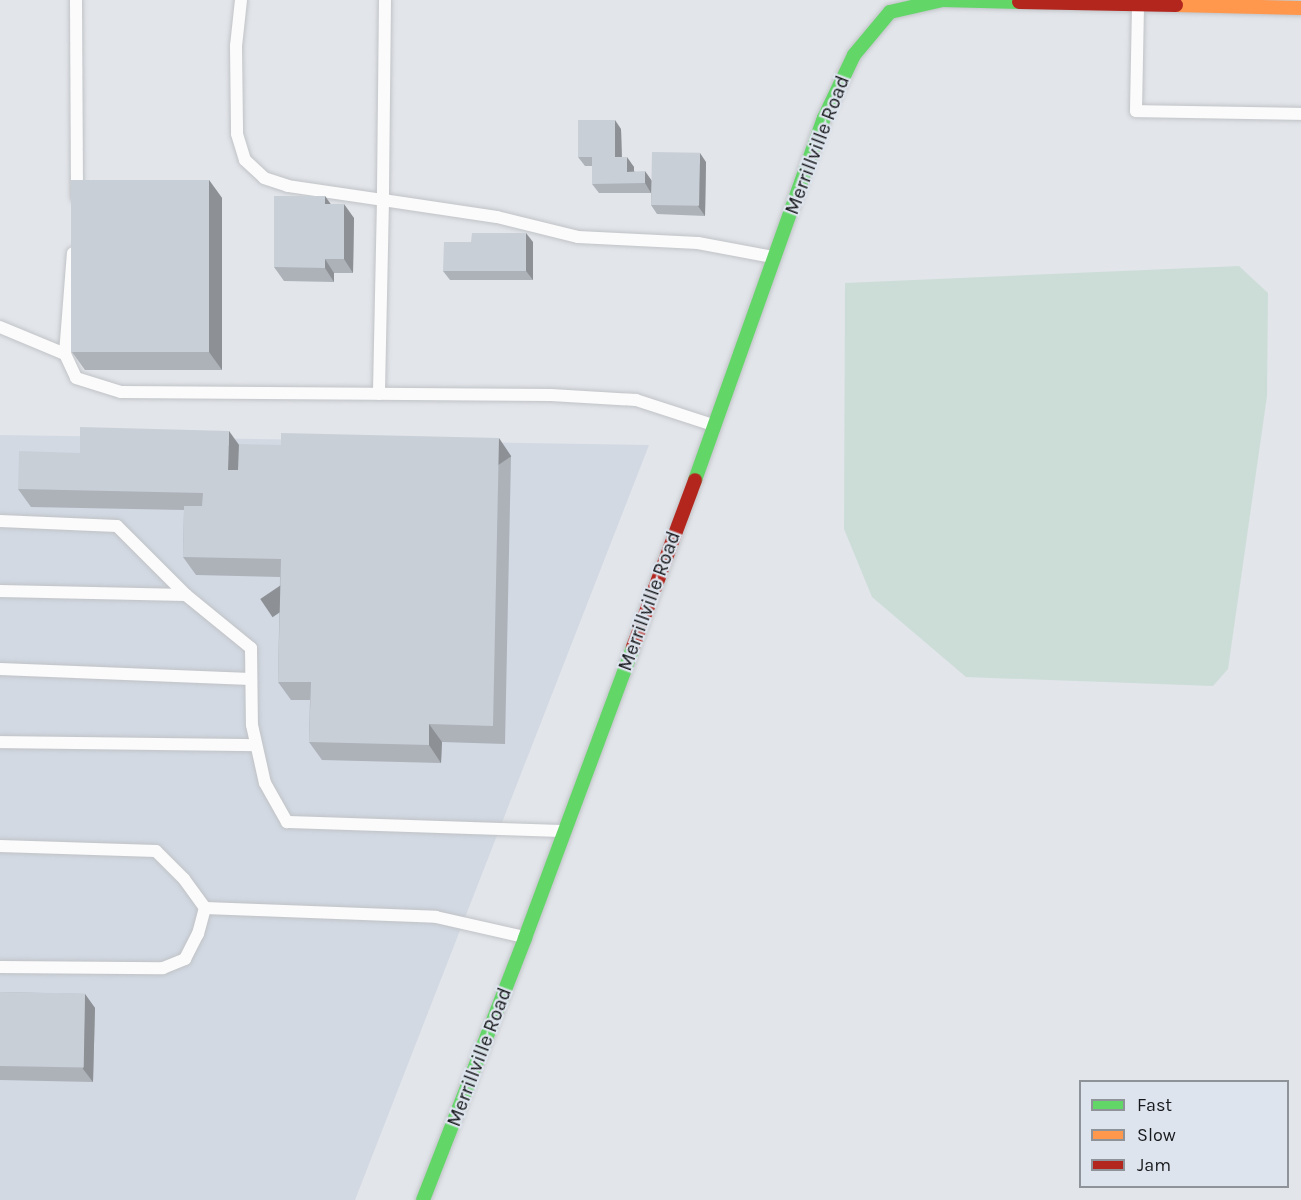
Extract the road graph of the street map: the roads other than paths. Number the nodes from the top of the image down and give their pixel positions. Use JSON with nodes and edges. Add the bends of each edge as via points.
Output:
{"nodes":[{"id":1,"x":76,"y":0,"type":"edge"},
{"id":2,"x":241,"y":0,"type":"edge"},
{"id":3,"x":386,"y":0,"type":"edge"},
{"id":4,"x":1138,"y":5,"type":"junction"},
{"id":5,"x":887,"y":6,"type":"edge"},
{"id":6,"x":1301,"y":8,"type":"edge"},
{"id":7,"x":1301,"y":114,"type":"edge"},
{"id":8,"x":383,"y":200,"type":"junction"},
{"id":9,"x":76,"y":215,"type":"edge"},
{"id":10,"x":74,"y":238,"type":"edge"},
{"id":11,"x":774,"y":257,"type":"junction"},
{"id":12,"x":0,"y":327,"type":"edge"},
{"id":13,"x":65,"y":354,"type":"junction"},
{"id":14,"x":379,"y":394,"type":"junction"},
{"id":15,"x":715,"y":425,"type":"junction"},
{"id":16,"x":0,"y":521,"type":"edge"},
{"id":17,"x":0,"y":591,"type":"edge"},
{"id":18,"x":186,"y":595,"type":"junction"},
{"id":19,"x":0,"y":669,"type":"edge"},
{"id":20,"x":251,"y":679,"type":"junction"},
{"id":21,"x":0,"y":742,"type":"edge"},
{"id":22,"x":256,"y":745,"type":"junction"},
{"id":23,"x":564,"y":831,"type":"junction"},
{"id":24,"x":0,"y":846,"type":"edge"},
{"id":25,"x":205,"y":908,"type":"junction"},
{"id":26,"x":525,"y":938,"type":"junction"},
{"id":27,"x":0,"y":967,"type":"edge"},
{"id":28,"x":423,"y":1200,"type":"edge"}],
"edges":[{"from":1,"to":9,"type":"lane"},
{"from":2,"to":8,"type":"lane","via":[[236,46],[237,134],[245,160],[264,178],[288,186]]},
{"from":3,"to":8,"type":"lane"},
{"from":4,"to":5,"type":"street","via":[[942,0]]},
{"from":4,"to":6,"type":"street"},
{"from":4,"to":7,"type":"lane","via":[[1136,111]]},
{"from":5,"to":11,"type":"street","name":"Merrillville Road","via":[[854,55],[824,118]]},
{"from":8,"to":11,"type":"lane","via":[[497,217],[578,237],[698,243]]},
{"from":8,"to":14,"type":"lane"},
{"from":10,"to":13,"type":"lane"},
{"from":11,"to":15,"type":"street","name":"Merrillville Road"},
{"from":12,"to":13,"type":"lane"},
{"from":13,"to":14,"type":"lane","via":[[76,378],[121,392]]},
{"from":14,"to":15,"type":"lane","via":[[551,395],[636,400]]},
{"from":15,"to":23,"type":"street","name":"Merrillville Road"},
{"from":16,"to":18,"type":"lane","via":[[117,526]]},
{"from":17,"to":18,"type":"lane"},
{"from":18,"to":20,"type":"lane","via":[[251,648]]},
{"from":19,"to":20,"type":"lane"},
{"from":20,"to":22,"type":"lane"},
{"from":21,"to":22,"type":"lane"},
{"from":22,"to":23,"type":"lane","via":[[265,783],[287,822]]},
{"from":23,"to":26,"type":"street","name":"Merrillville Road"},
{"from":24,"to":25,"type":"lane","via":[[156,851]]},
{"from":25,"to":26,"type":"lane","via":[[436,917]]},
{"from":25,"to":27,"type":"lane","via":[[185,959],[163,968]]},
{"from":26,"to":28,"type":"street","name":"Merrillville Road"}]}
